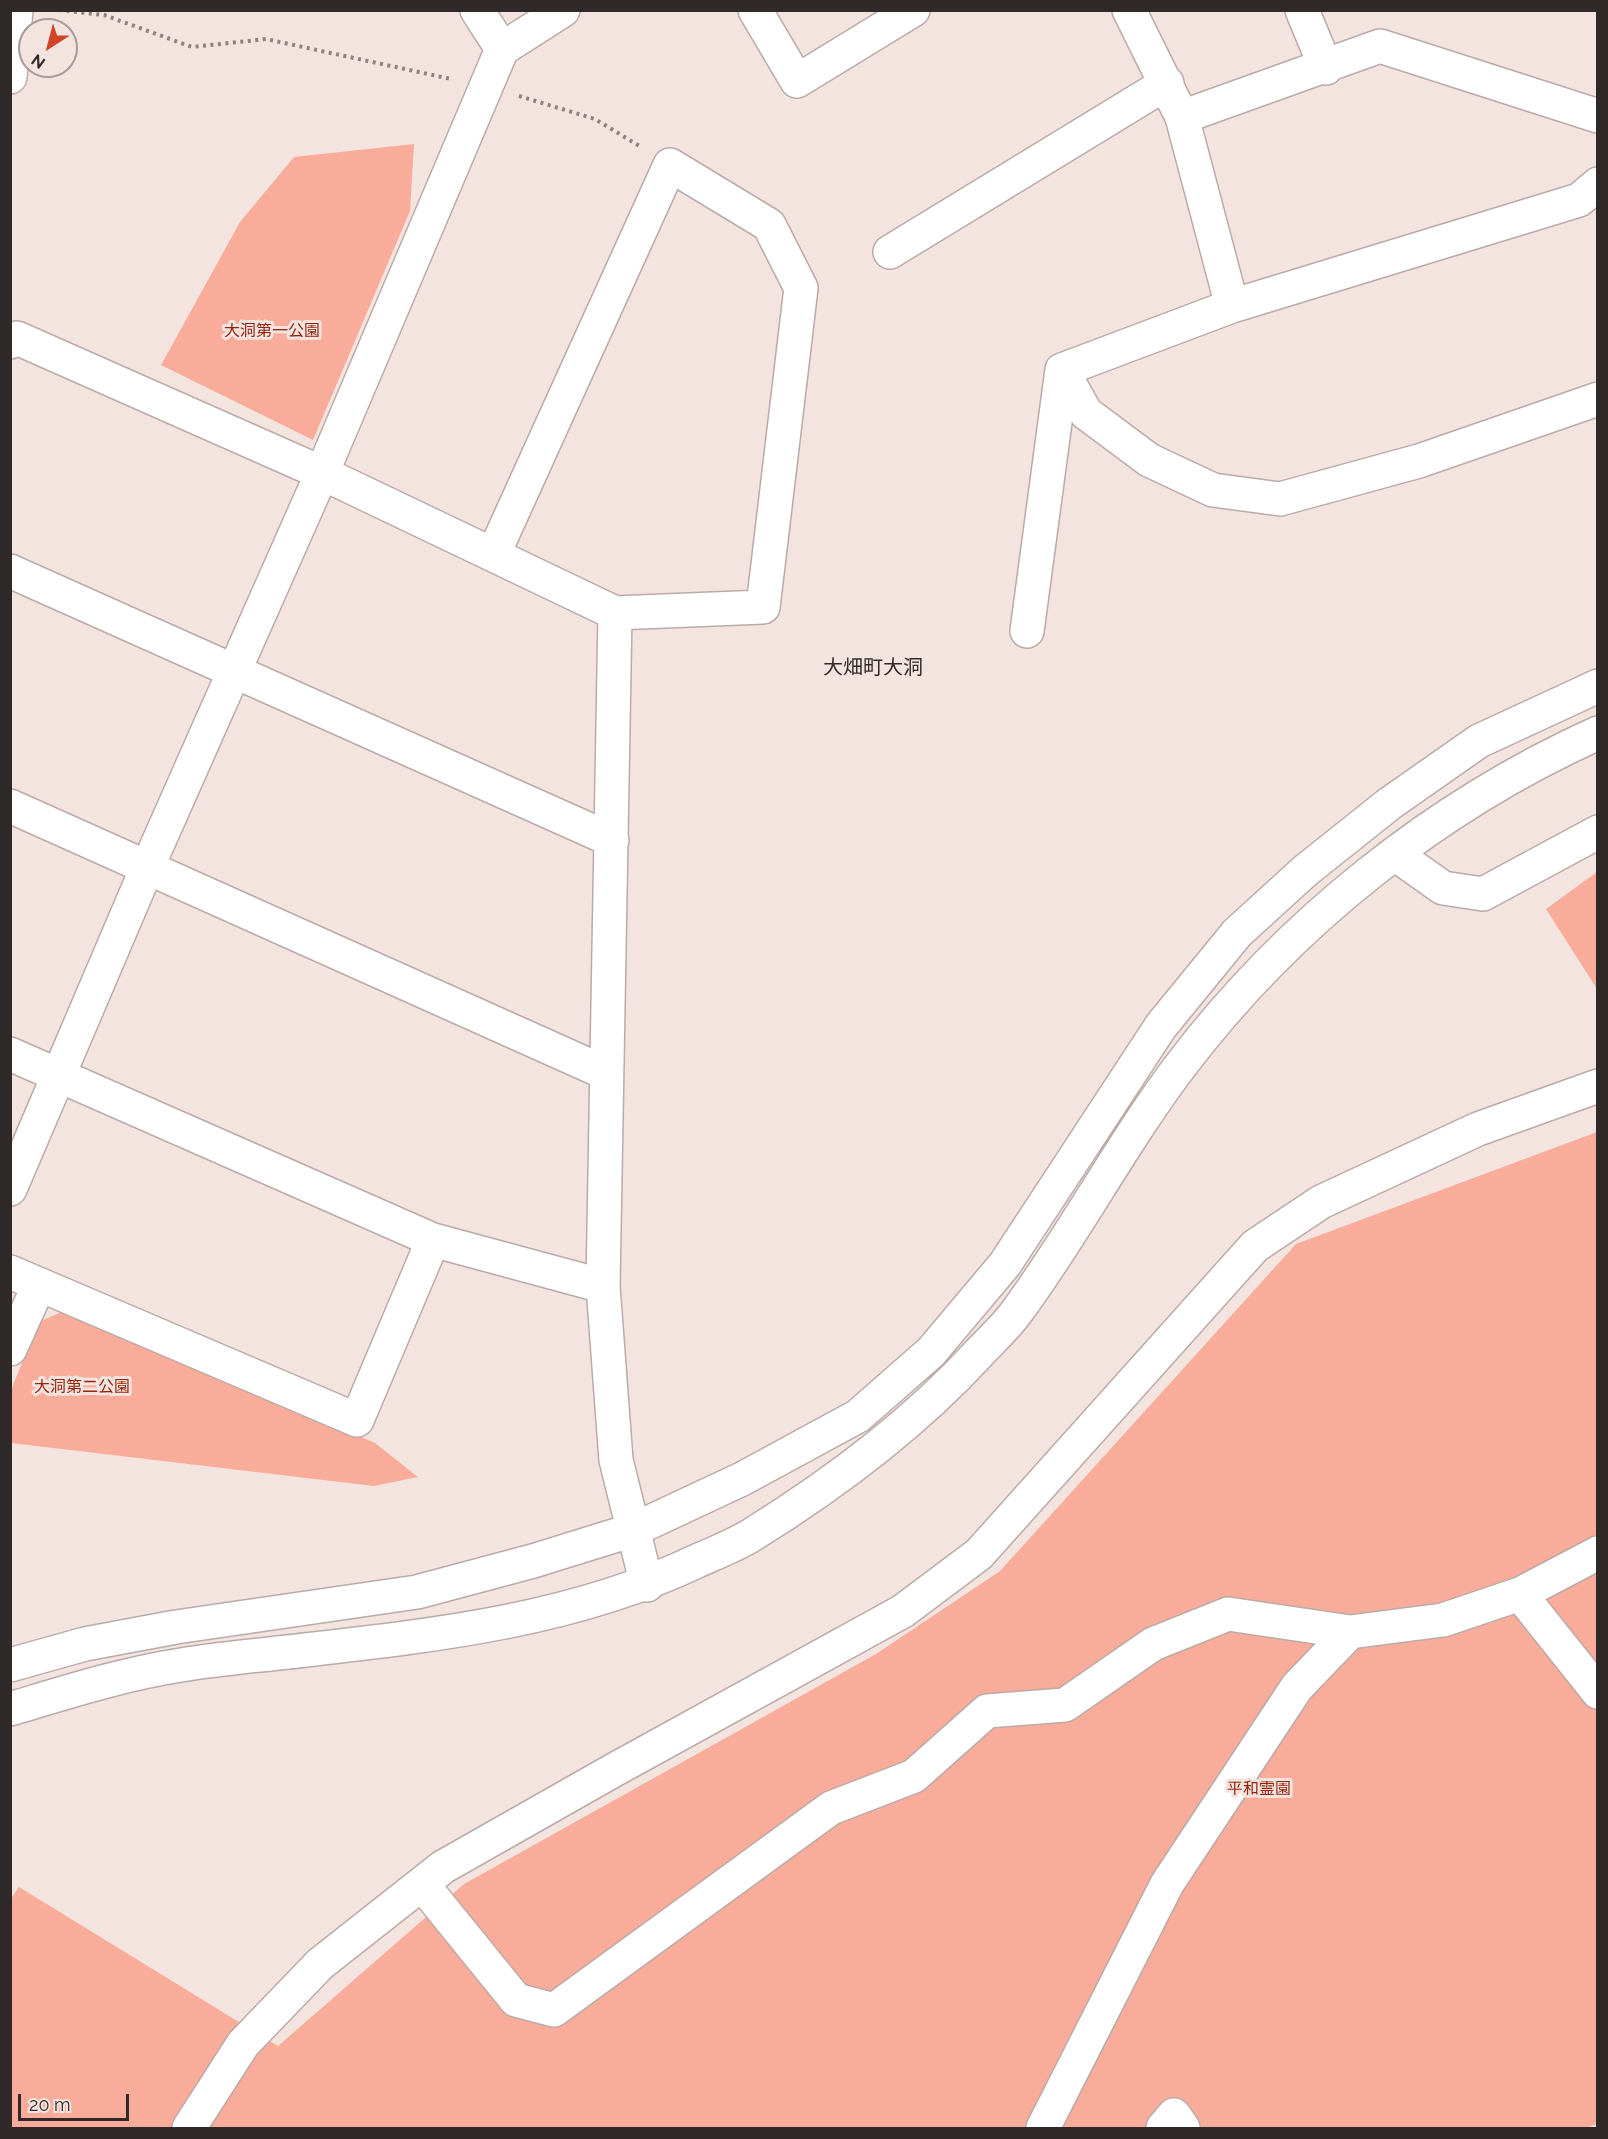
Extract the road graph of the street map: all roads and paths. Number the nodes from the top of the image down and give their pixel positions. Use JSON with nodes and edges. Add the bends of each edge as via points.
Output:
{"nodes":[{"id":1,"x":16,"y":10,"type":"edge"},
{"id":2,"x":59,"y":10,"type":"edge"},
{"id":3,"x":477,"y":10,"type":"edge"},
{"id":4,"x":563,"y":10,"type":"edge"},
{"id":5,"x":755,"y":10,"type":"edge"},
{"id":6,"x":913,"y":10,"type":"edge"},
{"id":7,"x":1129,"y":10,"type":"edge"},
{"id":8,"x":1302,"y":10,"type":"edge"},
{"id":9,"x":266,"y":39,"type":"dead end"},
{"id":10,"x":502,"y":49,"type":"junction"},
{"id":11,"x":1326,"y":68,"type":"junction"},
{"id":12,"x":10,"y":77,"type":"edge"},
{"id":13,"x":1167,"y":83,"type":"junction"},
{"id":14,"x":1598,"y":116,"type":"edge"},
{"id":15,"x":1182,"y":117,"type":"junction"},
{"id":16,"x":1598,"y":184,"type":"edge"},
{"id":17,"x":890,"y":252,"type":"dead end"},
{"id":18,"x":1232,"y":306,"type":"junction"},
{"id":19,"x":10,"y":342,"type":"edge"},
{"id":20,"x":1062,"y":370,"type":"junction"},
{"id":21,"x":1598,"y":399,"type":"edge"},
{"id":22,"x":322,"y":473,"type":"junction"},
{"id":23,"x":494,"y":553,"type":"junction"},
{"id":24,"x":10,"y":571,"type":"edge"},
{"id":25,"x":615,"y":613,"type":"junction"},
{"id":26,"x":1027,"y":631,"type":"dead end"},
{"id":27,"x":237,"y":670,"type":"junction"},
{"id":28,"x":1598,"y":686,"type":"edge"},
{"id":29,"x":1598,"y":732,"type":"edge"},
{"id":30,"x":10,"y":806,"type":"edge"},
{"id":31,"x":1598,"y":832,"type":"edge"},
{"id":32,"x":612,"y":840,"type":"junction"},
{"id":33,"x":1395,"y":854,"type":"junction"},
{"id":34,"x":147,"y":868,"type":"junction"},
{"id":35,"x":10,"y":1054,"type":"edge"},
{"id":36,"x":606,"y":1073,"type":"junction"},
{"id":37,"x":57,"y":1075,"type":"junction"},
{"id":38,"x":1598,"y":1086,"type":"edge"},
{"id":39,"x":10,"y":1189,"type":"edge"},
{"id":40,"x":433,"y":1240,"type":"junction"},
{"id":41,"x":25,"y":1278,"type":"edge"},
{"id":42,"x":603,"y":1286,"type":"junction"},
{"id":43,"x":10,"y":1349,"type":"edge"},
{"id":44,"x":633,"y":1530,"type":"junction"},
{"id":45,"x":1598,"y":1553,"type":"edge"},
{"id":46,"x":647,"y":1585,"type":"junction"},
{"id":47,"x":1520,"y":1594,"type":"junction"},
{"id":48,"x":1350,"y":1632,"type":"junction"},
{"id":49,"x":10,"y":1665,"type":"edge"},
{"id":50,"x":1598,"y":1692,"type":"edge"},
{"id":51,"x":10,"y":1708,"type":"edge"},
{"id":52,"x":422,"y":1884,"type":"junction"},
{"id":53,"x":189,"y":2128,"type":"edge"},
{"id":54,"x":1043,"y":2128,"type":"edge"},
{"id":55,"x":1163,"y":2128,"type":"edge"},
{"id":56,"x":1182,"y":2128,"type":"edge"}],
"edges":[{"from":1,"to":12,"type":"street"},
{"from":2,"to":9,"type":"path","via":[[104,15],[192,47]]},
{"from":3,"to":10,"type":"street"},
{"from":4,"to":10,"type":"street"},
{"from":5,"to":6,"type":"street","via":[[797,81]]},
{"from":7,"to":13,"type":"street"},
{"from":8,"to":11,"type":"street"},
{"from":10,"to":22,"type":"street"},
{"from":11,"to":14,"type":"street","via":[[1380,46]]},
{"from":11,"to":15,"type":"street"},
{"from":13,"to":15,"type":"street"},
{"from":13,"to":17,"type":"street"},
{"from":15,"to":18,"type":"street"},
{"from":16,"to":18,"type":"street","via":[[1579,200]]},
{"from":18,"to":20,"type":"street"},
{"from":19,"to":22,"type":"street","via":[[17,338]]},
{"from":20,"to":21,"type":"street","via":[[1086,413],[1149,460],[1214,490],[1280,499],[1419,461]]},
{"from":20,"to":26,"type":"street"},
{"from":22,"to":23,"type":"street"},
{"from":22,"to":27,"type":"street"},
{"from":23,"to":25,"type":"street"},
{"from":23,"to":25,"type":"street","via":[[670,165],[769,225],[801,288],[763,607]]},
{"from":24,"to":27,"type":"street"},
{"from":25,"to":32,"type":"street"},
{"from":27,"to":32,"type":"street"},
{"from":27,"to":34,"type":"street"},
{"from":28,"to":44,"type":"street","via":[[1479,741],[1361,826],[1237,933],[1161,1026],[1005,1264],[923,1360],[858,1416],[742,1479]]},
{"from":29,"to":33,"type":"street","via":[[1546,756],[1486,792]]},
{"from":30,"to":34,"type":"street"},
{"from":31,"to":33,"type":"street","via":[[1483,894],[1443,888]]},
{"from":32,"to":36,"type":"street"},
{"from":33,"to":46,"type":"street","via":[[1314,920],[1248,985],[1180,1067],[1016,1313],[936,1400],[861,1462],[746,1539]]},
{"from":34,"to":36,"type":"street"},
{"from":34,"to":37,"type":"street"},
{"from":35,"to":37,"type":"street"},
{"from":36,"to":42,"type":"street"},
{"from":37,"to":39,"type":"street"},
{"from":37,"to":40,"type":"street"},
{"from":38,"to":52,"type":"street","via":[[1478,1130],[1332,1197],[1255,1246],[979,1554],[903,1611],[443,1867]]},
{"from":40,"to":41,"type":"street","via":[[357,1420]]},
{"from":40,"to":42,"type":"street"},
{"from":41,"to":43,"type":"street"},
{"from":42,"to":44,"type":"street","via":[[616,1460]]},
{"from":44,"to":46,"type":"street"},
{"from":44,"to":49,"type":"street","via":[[417,1592],[176,1626],[86,1644]]},
{"from":45,"to":47,"type":"street"},
{"from":46,"to":51,"type":"street","via":[[537,1617],[420,1637],[180,1665]]},
{"from":47,"to":48,"type":"street","via":[[1443,1620]]},
{"from":47,"to":50,"type":"street"},
{"from":48,"to":52,"type":"street","via":[[1228,1614],[1153,1644],[1065,1706],[987,1712],[914,1776],[831,1808],[554,2010],[516,2000]]},
{"from":48,"to":54,"type":"street","via":[[1297,1687],[1167,1884]]},
{"from":52,"to":53,"type":"street","via":[[320,1964],[250,2036]]},
{"from":55,"to":56,"type":"street","via":[[1174,2115]]}]}
